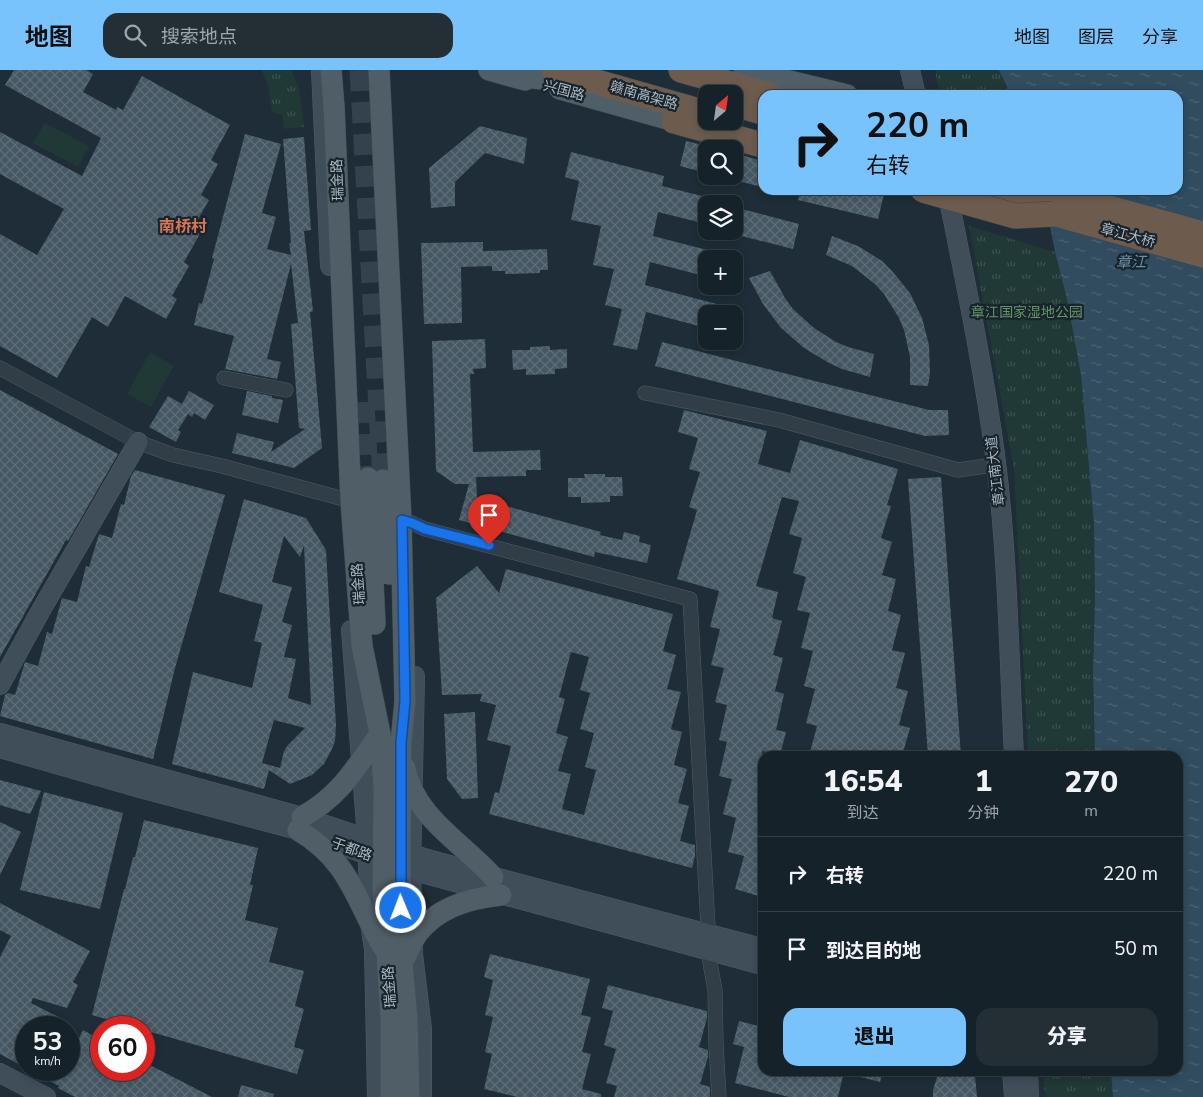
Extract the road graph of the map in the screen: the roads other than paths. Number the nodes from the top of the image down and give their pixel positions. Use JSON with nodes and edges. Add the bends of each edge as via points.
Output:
{"nodes":[{"id":1,"x":321,"y":70,"type":"edge"},
{"id":2,"x":331,"y":70,"type":"edge"},
{"id":3,"x":379,"y":70,"type":"edge"},
{"id":4,"x":389,"y":70,"type":"edge"},
{"id":5,"x":489,"y":70,"type":"edge"},
{"id":6,"x":554,"y":70,"type":"edge"},
{"id":7,"x":614,"y":70,"type":"edge"},
{"id":8,"x":681,"y":70,"type":"edge"},
{"id":9,"x":744,"y":70,"type":"edge"},
{"id":10,"x":910,"y":70,"type":"edge"},
{"id":11,"x":922,"y":70,"type":"edge"},
{"id":12,"x":511,"y":76,"type":"junction"},
{"id":13,"x":826,"y":90,"type":"edge"},
{"id":14,"x":915,"y":90,"type":"edge"},
{"id":15,"x":926,"y":90,"type":"edge"},
{"id":16,"x":758,"y":92,"type":"edge"},
{"id":17,"x":698,"y":94,"type":"edge"},
{"id":18,"x":743,"y":107,"type":"edge"},
{"id":19,"x":698,"y":111,"type":"edge"},
{"id":20,"x":758,"y":111,"type":"edge"},
{"id":21,"x":667,"y":119,"type":"joint"},
{"id":22,"x":743,"y":124,"type":"edge"},
{"id":23,"x":758,"y":128,"type":"edge"},
{"id":24,"x":758,"y":137,"type":"edge"},
{"id":25,"x":758,"y":144,"type":"edge"},
{"id":26,"x":937,"y":195,"type":"edge"},
{"id":27,"x":941,"y":195,"type":"edge"},
{"id":28,"x":948,"y":195,"type":"edge"},
{"id":29,"x":1027,"y":195,"type":"edge"},
{"id":30,"x":1050,"y":197,"type":"edge"},
{"id":31,"x":1203,"y":234,"type":"edge"},
{"id":32,"x":1203,"y":255,"type":"edge"},
{"id":33,"x":0,"y":368,"type":"edge"},
{"id":34,"x":224,"y":378,"type":"dead end"},
{"id":35,"x":286,"y":390,"type":"dead end"},
{"id":36,"x":645,"y":393,"type":"dead end"},
{"id":37,"x":138,"y":442,"type":"junction"},
{"id":38,"x":986,"y":466,"type":"junction"},
{"id":39,"x":346,"y":500,"type":"junction"},
{"id":40,"x":407,"y":521,"type":"junction"},
{"id":41,"x":0,"y":685,"type":"edge"},
{"id":42,"x":0,"y":733,"type":"edge"},
{"id":43,"x":380,"y":734,"type":"junction"},
{"id":44,"x":401,"y":743,"type":"junction"},
{"id":45,"x":0,"y":748,"type":"edge"},
{"id":46,"x":1001,"y":751,"type":"edge"},
{"id":47,"x":1014,"y":751,"type":"edge"},
{"id":48,"x":362,"y":760,"type":"junction"},
{"id":49,"x":412,"y":789,"type":"junction"},
{"id":50,"x":300,"y":824,"type":"junction"},
{"id":51,"x":391,"y":855,"type":"junction"},
{"id":52,"x":497,"y":886,"type":"junction"},
{"id":53,"x":370,"y":923,"type":"junction"},
{"id":54,"x":709,"y":942,"type":"junction"},
{"id":55,"x":412,"y":945,"type":"junction"},
{"id":56,"x":758,"y":948,"type":"edge"},
{"id":57,"x":394,"y":958,"type":"junction"},
{"id":58,"x":758,"y":963,"type":"edge"},
{"id":59,"x":0,"y":1073,"type":"edge"},
{"id":60,"x":1012,"y":1076,"type":"edge"},
{"id":61,"x":1028,"y":1076,"type":"edge"},
{"id":62,"x":46,"y":1097,"type":"edge"},
{"id":63,"x":377,"y":1097,"type":"edge"},
{"id":64,"x":391,"y":1097,"type":"edge"},
{"id":65,"x":409,"y":1097,"type":"edge"},
{"id":66,"x":422,"y":1097,"type":"edge"},
{"id":67,"x":719,"y":1097,"type":"edge"},
{"id":68,"x":1014,"y":1097,"type":"edge"},
{"id":69,"x":1029,"y":1097,"type":"edge"}],
"edges":[{"from":1,"to":39,"type":"main road"},
{"from":2,"to":39,"type":"main road","name":"瑞金路"},
{"from":3,"to":40,"type":"main road","name":"瑞金路"},
{"from":4,"to":40,"type":"main road"},
{"from":5,"to":12,"type":"main road","name":"兴国路"},
{"from":6,"to":19,"type":"highway","name":"赣南高架路"},
{"from":7,"to":17,"type":"highway","name":"赣南高架路"},
{"from":8,"to":16,"type":"highway"},
{"from":9,"to":13,"type":"main road"},
{"from":10,"to":14,"type":"main road"},
{"from":11,"to":15,"type":"main road"},
{"from":12,"to":21,"type":"main road","name":"兴国路"},
{"from":12,"to":24,"type":"main road","via":[[554,80]]},
{"from":18,"to":20,"type":"highway"},
{"from":21,"to":25,"type":"highway"},
{"from":22,"to":23,"type":"highway"},
{"from":26,"to":38,"type":"main road","name":"章江南大道","via":[[962,308]]},
{"from":27,"to":30,"type":"highway","bridge":true,"via":[[1015,216]]},
{"from":28,"to":47,"type":"main road","name":"章江南大道","via":[[996,462]]},
{"from":29,"to":30,"type":"highway"},
{"from":30,"to":31,"type":"highway","name":"章江大桥"},
{"from":30,"to":32,"type":"highway","name":"章江大桥"},
{"from":33,"to":37,"type":"street"},
{"from":34,"to":35,"type":"street"},
{"from":36,"to":38,"type":"street","via":[[779,420],[958,470]]},
{"from":37,"to":39,"type":"street","via":[[173,455]]},
{"from":37,"to":41,"type":"main road"},
{"from":38,"to":46,"type":"main road","name":"章江南大道","via":[[995,580]]},
{"from":39,"to":43,"type":"main road","name":"瑞金路","via":[[362,646]]},
{"from":39,"to":48,"type":"main road","via":[[356,705]]},
{"from":40,"to":44,"type":"main road","name":"瑞金路","via":[[405,701]]},
{"from":40,"to":49,"type":"main road","via":[[416,702]]},
{"from":40,"to":54,"type":"street","via":[[425,529],[690,599]]},
{"from":42,"to":50,"type":"main road","name":"于都路"},
{"from":43,"to":44,"type":"main road","via":[[375,479]]},
{"from":43,"to":48,"type":"main road"},
{"from":43,"to":51,"type":"main road","name":"瑞金路"},
{"from":44,"to":49,"type":"main road"},
{"from":44,"to":51,"type":"main road","name":"瑞金路"},
{"from":45,"to":50,"type":"main road","name":"于都路","via":[[143,789]]},
{"from":48,"to":50,"type":"main road","via":[[340,789]]},
{"from":48,"to":51,"type":"main road"},
{"from":49,"to":51,"type":"main road"},
{"from":49,"to":52,"type":"main road","via":[[430,818],[478,860]]},
{"from":50,"to":51,"type":"main road","name":"于都路"},
{"from":50,"to":53,"type":"main road","via":[[344,872]]},
{"from":51,"to":52,"type":"main road","name":"于都路"},
{"from":51,"to":53,"type":"main road"},
{"from":51,"to":55,"type":"main road"},
{"from":51,"to":57,"type":"main road","name":"瑞金路"},
{"from":52,"to":54,"type":"main road","name":"于都路"},
{"from":52,"to":55,"type":"main road","via":[[448,909],[419,932]]},
{"from":53,"to":57,"type":"main road"},
{"from":53,"to":63,"type":"main road","via":[[374,949]]},
{"from":54,"to":56,"type":"main road","name":"于都路"},
{"from":54,"to":58,"type":"main road","name":"于都路"},
{"from":54,"to":67,"type":"street","via":[[715,990]]},
{"from":55,"to":57,"type":"main road"},
{"from":55,"to":66,"type":"main road","via":[[422,1029]]},
{"from":57,"to":64,"type":"main road","name":"瑞金路"},
{"from":57,"to":65,"type":"main road","name":"瑞金路","via":[[408,1018]]},
{"from":59,"to":62,"type":"main road"},
{"from":60,"to":68,"type":"main road"},
{"from":61,"to":69,"type":"main road"}]}
